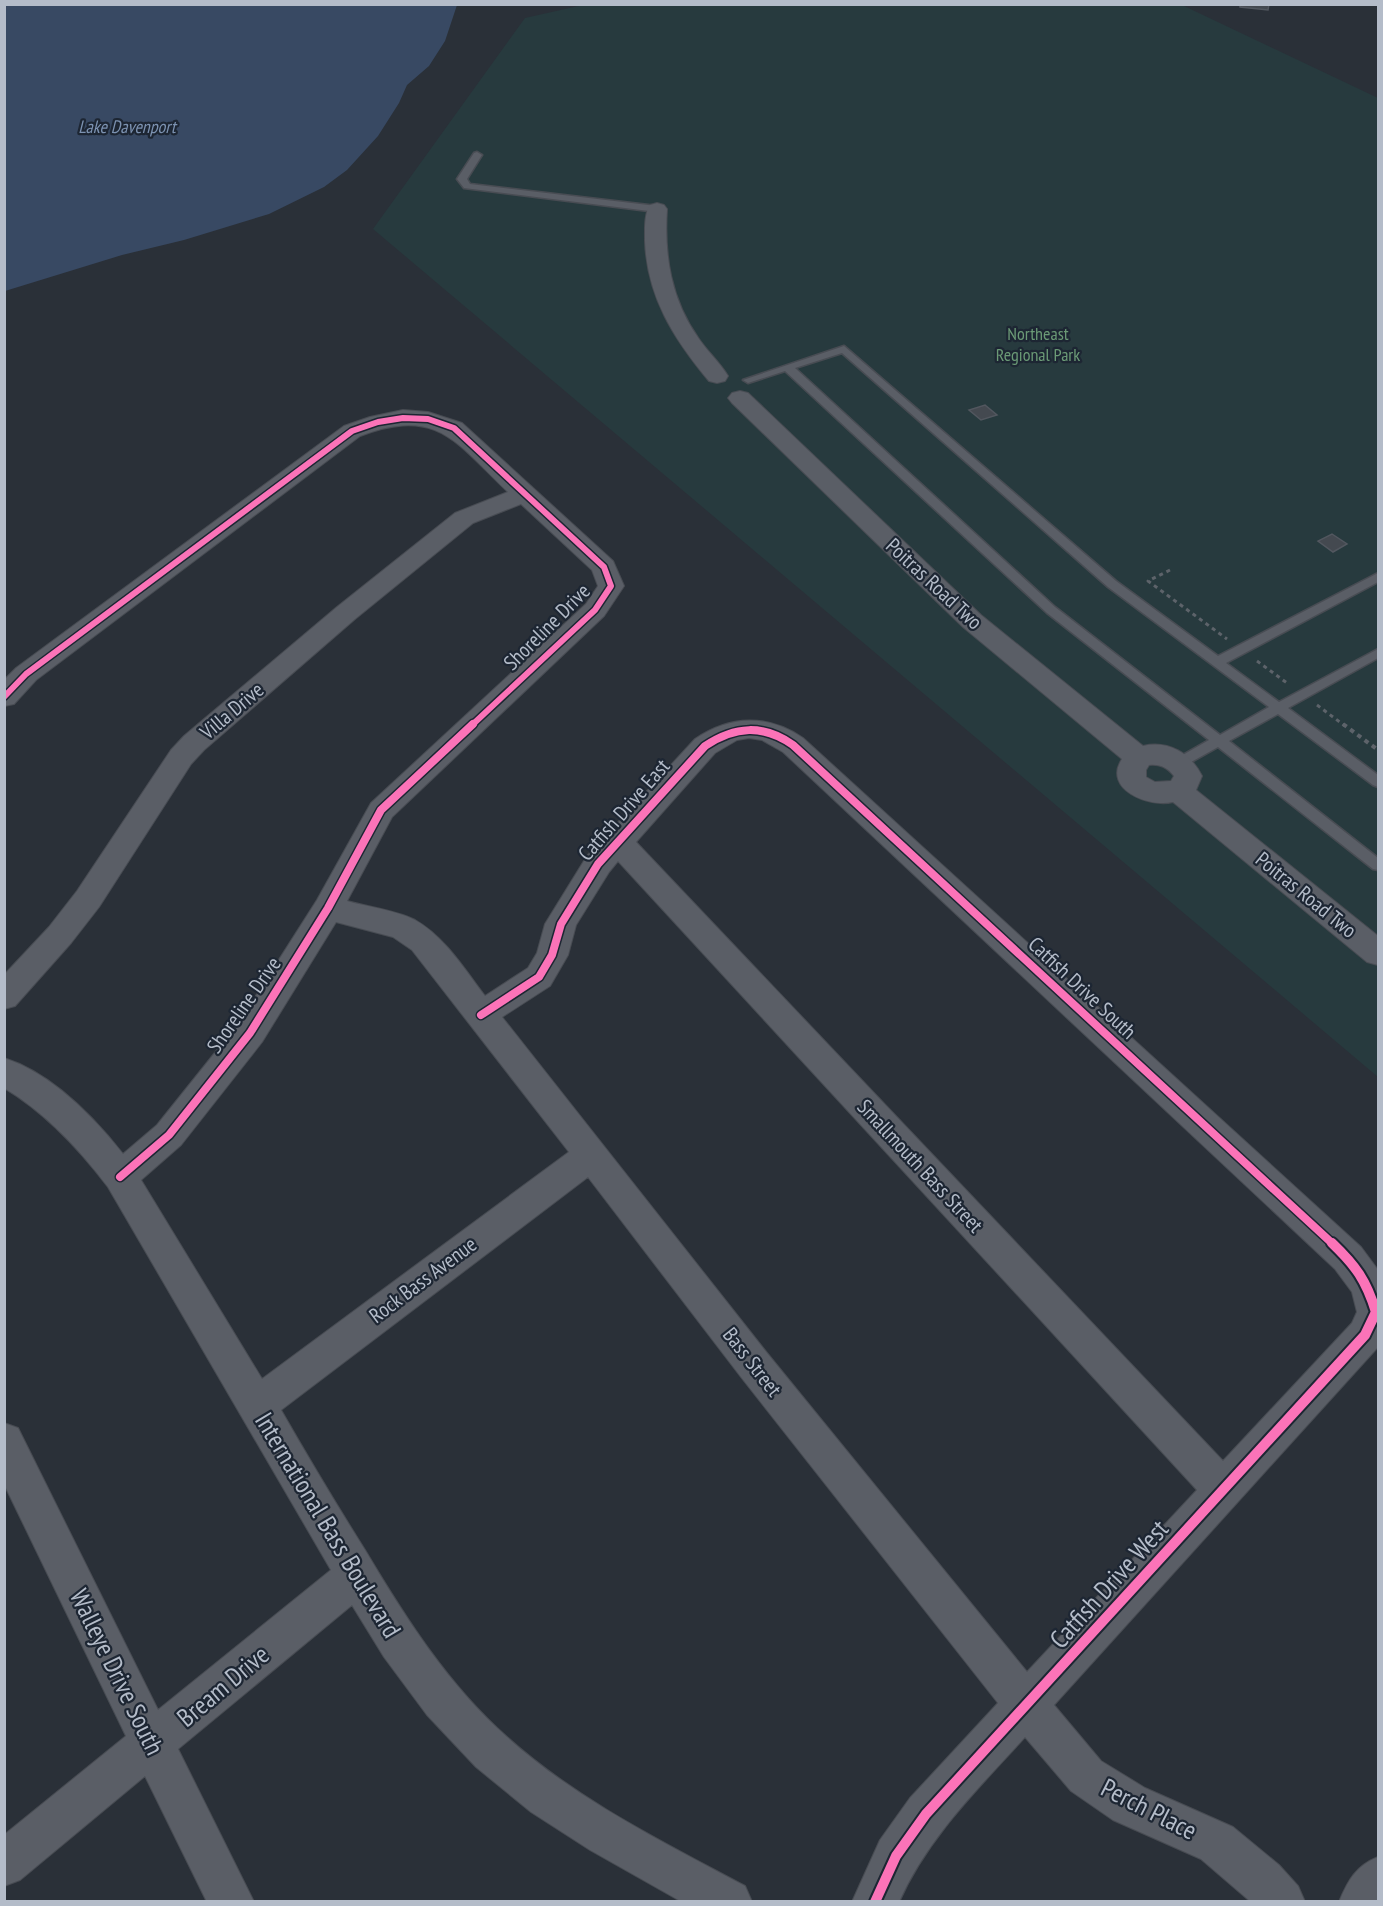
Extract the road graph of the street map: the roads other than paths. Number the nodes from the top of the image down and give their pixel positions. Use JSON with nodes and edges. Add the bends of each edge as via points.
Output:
{"nodes":[{"id":1,"x":477,"y":155,"type":"dead end"},
{"id":2,"x":657,"y":209,"type":"joint"},
{"id":3,"x":788,"y":367,"type":"junction"},
{"id":4,"x":744,"y":389,"type":"junction"},
{"id":5,"x":524,"y":494,"type":"junction"},
{"id":6,"x":1378,"y":577,"type":"edge"},
{"id":7,"x":1378,"y":653,"type":"edge"},
{"id":8,"x":1217,"y":662,"type":"junction"},
{"id":9,"x":4,"y":697,"type":"edge"},
{"id":10,"x":1279,"y":708,"type":"junction"},
{"id":11,"x":748,"y":728,"type":"joint"},
{"id":12,"x":1219,"y":741,"type":"junction"},
{"id":13,"x":1139,"y":758,"type":"junction"},
{"id":14,"x":1179,"y":777,"type":"junction"},
{"id":15,"x":1378,"y":782,"type":"edge"},
{"id":16,"x":617,"y":841,"type":"junction"},
{"id":17,"x":1378,"y":865,"type":"edge"},
{"id":18,"x":328,"y":908,"type":"junction"},
{"id":19,"x":1378,"y":953,"type":"edge"},
{"id":20,"x":4,"y":997,"type":"edge"},
{"id":21,"x":481,"y":1015,"type":"junction"},
{"id":22,"x":4,"y":1071,"type":"edge"},
{"id":23,"x":591,"y":1155,"type":"junction"},
{"id":24,"x":120,"y":1177,"type":"junction"},
{"id":25,"x":1374,"y":1299,"type":"joint"},
{"id":26,"x":256,"y":1406,"type":"junction"},
{"id":27,"x":4,"y":1441,"type":"edge"},
{"id":28,"x":1224,"y":1490,"type":"junction"},
{"id":29,"x":357,"y":1575,"type":"junction"},
{"id":30,"x":1027,"y":1705,"type":"junction"},
{"id":31,"x":152,"y":1744,"type":"junction"},
{"id":32,"x":4,"y":1864,"type":"edge"},
{"id":33,"x":1378,"y":1880,"type":"edge"},
{"id":34,"x":231,"y":1902,"type":"edge"},
{"id":35,"x":729,"y":1902,"type":"edge"},
{"id":36,"x":875,"y":1902,"type":"edge"},
{"id":37,"x":1282,"y":1902,"type":"edge"},
{"id":38,"x":1362,"y":1902,"type":"edge"}],
"edges":[{"from":1,"to":2,"type":"lane","via":[[462,179],[471,187]]},
{"from":2,"to":4,"type":"street","via":[[658,275],[688,341],[717,376],[708,381],[707,389],[722,399]]},
{"from":3,"to":4,"type":"lane"},
{"from":3,"to":8,"type":"lane","via":[[844,349],[1112,584]]},
{"from":3,"to":12,"type":"lane","via":[[1051,610]]},
{"from":4,"to":13,"type":"street","name":"Poitras Road Two","via":[[972,621]]},
{"from":5,"to":9,"type":"street","name":"Shoreline Drive","via":[[454,428],[409,416],[378,420],[352,431],[26,674]]},
{"from":5,"to":18,"type":"street","name":"Shoreline Drive","via":[[604,567],[611,586],[595,610],[381,810]]},
{"from":5,"to":20,"type":"street","name":"Villa Drive","via":[[464,518],[194,743],[88,899]]},
{"from":6,"to":8,"type":"lane"},
{"from":7,"to":10,"type":"lane"},
{"from":8,"to":10,"type":"lane"},
{"from":10,"to":12,"type":"lane"},
{"from":10,"to":15,"type":"lane"},
{"from":11,"to":16,"type":"street","name":"Catfish Drive East","via":[[725,733],[705,746]]},
{"from":11,"to":25,"type":"street","name":"Catfish Drive South","via":[[772,731],[793,745],[1348,1258]]},
{"from":12,"to":14,"type":"lane"},
{"from":12,"to":17,"type":"lane"},
{"from":13,"to":14,"type":"street","name":"Poitras Road Two","via":[[1164,756]]},
{"from":13,"to":14,"type":"street","via":[[1131,768],[1139,786],[1166,794]]},
{"from":14,"to":19,"type":"street","name":"Poitras Road Two"},
{"from":16,"to":21,"type":"street","name":"Catfish Drive East","via":[[570,907],[539,977]]},
{"from":16,"to":28,"type":"street","name":"Smallmouth Bass Street"},
{"from":18,"to":21,"type":"street","name":"Bass Street","via":[[412,933],[436,956]]},
{"from":18,"to":24,"type":"street","name":"Shoreline Drive","via":[[249,1033],[169,1135]]},
{"from":21,"to":23,"type":"street","name":"Bass Street"},
{"from":22,"to":24,"type":"street","name":"International Bass Boulevard","via":[[40,1093],[73,1121]]},
{"from":23,"to":26,"type":"street","name":"Rock Bass Avenue"},
{"from":23,"to":30,"type":"street","name":"Bass Street"},
{"from":24,"to":26,"type":"street","name":"International Bass Boulevard"},
{"from":25,"to":28,"type":"street","name":"Catfish Drive West","via":[[1376,1312],[1365,1335]]},
{"from":26,"to":29,"type":"street","name":"International Bass Boulevard"},
{"from":27,"to":31,"type":"street","name":"Walleye Drive South"},
{"from":28,"to":30,"type":"street","name":"Catfish Drive West"},
{"from":29,"to":31,"type":"street","name":"Bream Drive"},
{"from":29,"to":35,"type":"street","name":"International Bass Boulevard","via":[[425,1680],[452,1713],[517,1775],[573,1815]]},
{"from":30,"to":36,"type":"street","name":"Catfish Drive West","via":[[921,1820],[896,1856]]},
{"from":30,"to":37,"type":"street","name":"Perch Place","via":[[1086,1776],[1129,1804],[1217,1843],[1256,1874]]},
{"from":31,"to":32,"type":"street","name":"Bream Drive"},
{"from":31,"to":34,"type":"street","name":"Walleye Drive South"},
{"from":33,"to":38,"type":"street"}]}
